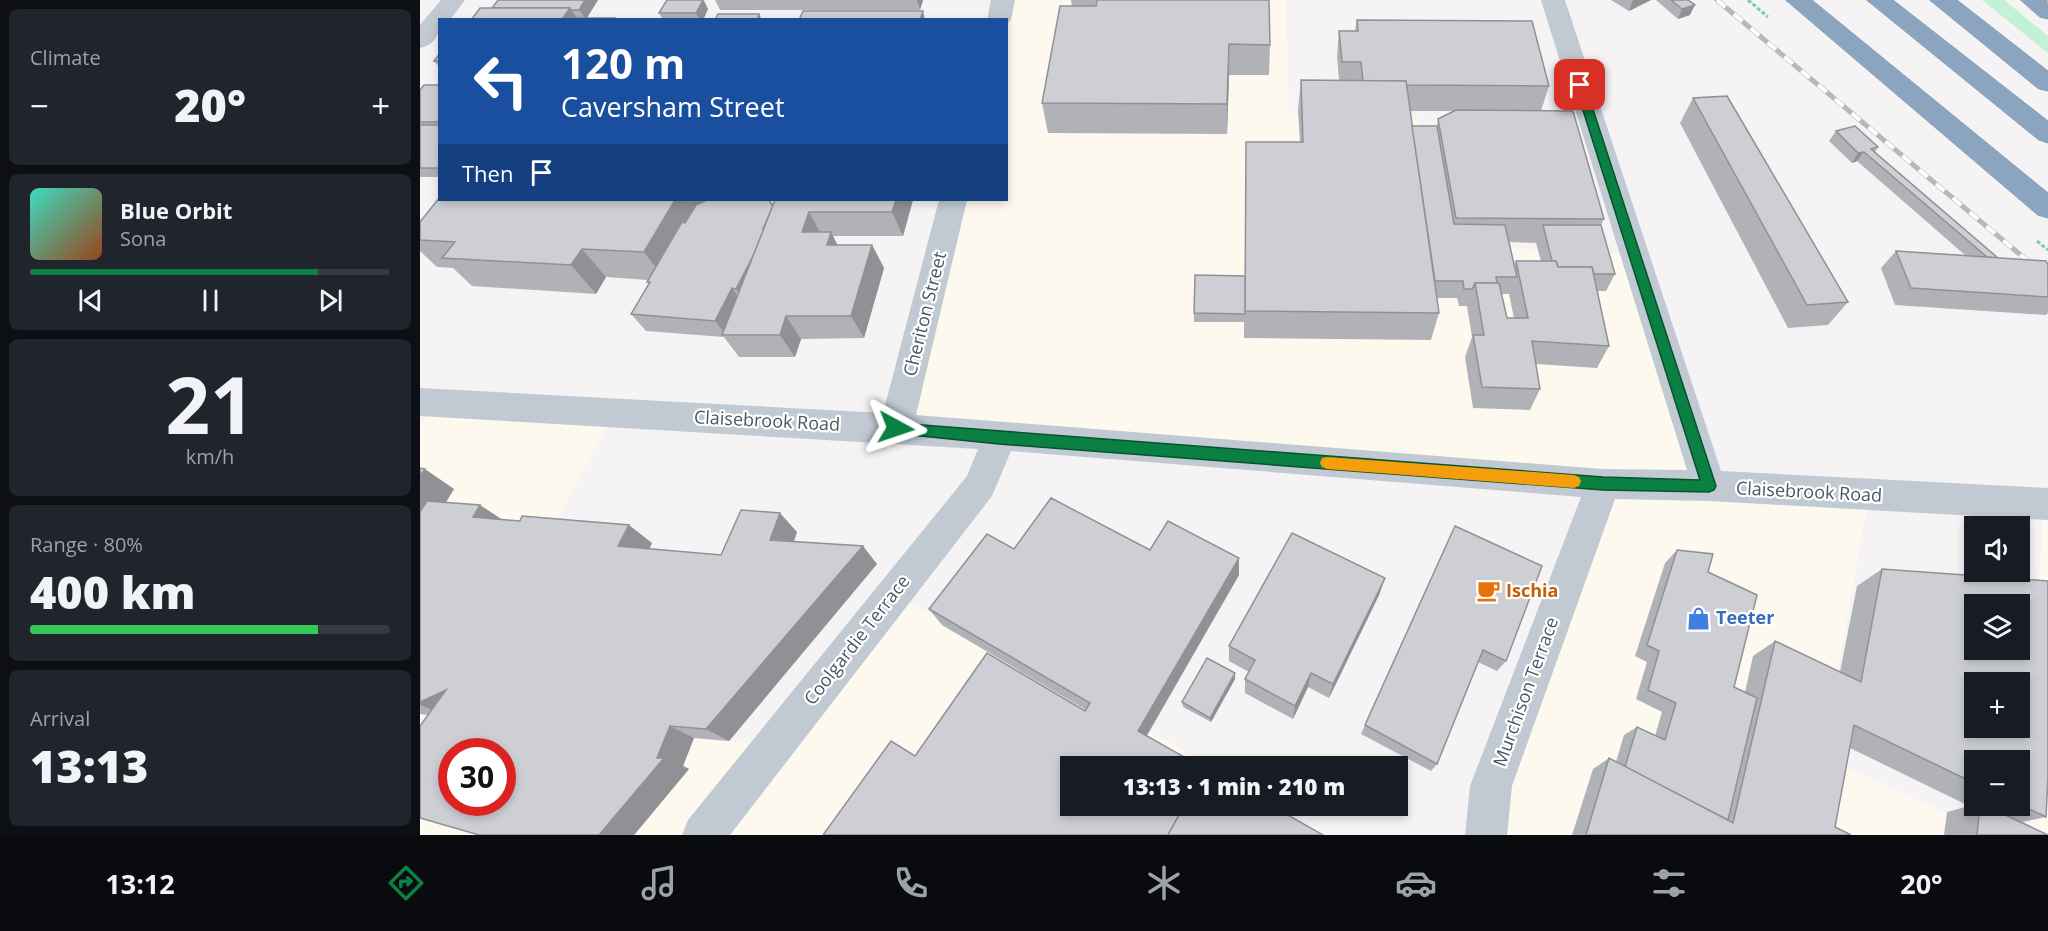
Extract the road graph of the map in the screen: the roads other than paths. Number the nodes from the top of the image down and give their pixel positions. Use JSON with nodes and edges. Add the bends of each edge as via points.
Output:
{"nodes":[{"id":1,"x":453,"y":0,"type":"edge"},
{"id":2,"x":1004,"y":0,"type":"edge"},
{"id":3,"x":1553,"y":0,"type":"edge"},
{"id":4,"x":1798,"y":0,"type":"edge"},
{"id":5,"x":1879,"y":0,"type":"edge"},
{"id":6,"x":1942,"y":0,"type":"edge"},
{"id":7,"x":2033,"y":0,"type":"edge"},
{"id":8,"x":2048,"y":12,"type":"edge"},
{"id":9,"x":439,"y":18,"type":"edge"},
{"id":10,"x":1000,"y":18,"type":"edge"},
{"id":11,"x":438,"y":19,"type":"edge"},
{"id":12,"x":420,"y":41,"type":"edge"},
{"id":13,"x":2048,"y":83,"type":"edge"},
{"id":14,"x":2048,"y":134,"type":"edge"},
{"id":15,"x":953,"y":201,"type":"edge"},
{"id":16,"x":2048,"y":208,"type":"edge"},
{"id":17,"x":420,"y":402,"type":"edge"},
{"id":18,"x":896,"y":428,"type":"junction"},
{"id":19,"x":999,"y":438,"type":"junction"},
{"id":20,"x":1603,"y":484,"type":"junction"},
{"id":21,"x":1709,"y":486,"type":"junction"},
{"id":22,"x":2048,"y":504,"type":"edge"},
{"id":23,"x":703,"y":835,"type":"edge"},
{"id":24,"x":1486,"y":835,"type":"edge"}],
"edges":[{"from":1,"to":9,"type":"street"},
{"from":2,"to":10,"type":"street"},
{"from":3,"to":21,"type":"street"},
{"from":4,"to":16,"type":"highway"},
{"from":5,"to":14,"type":"highway"},
{"from":6,"to":13,"type":"highway"},
{"from":7,"to":8,"type":"highway"},
{"from":11,"to":12,"type":"street"},
{"from":15,"to":18,"type":"street","name":"Cheriton Street"},
{"from":17,"to":18,"type":"street","name":"Claisebrook Road"},
{"from":18,"to":19,"type":"street","name":"Claisebrook Road"},
{"from":19,"to":20,"type":"street","name":"Claisebrook Road"},
{"from":19,"to":23,"type":"street","name":"Coolgardie Terrace","via":[[980,485]]},
{"from":20,"to":21,"type":"street","name":"Claisebrook Road"},
{"from":20,"to":24,"type":"street","name":"Murchison Terrace","via":[[1491,786]]},
{"from":21,"to":22,"type":"street","name":"Claisebrook Road"}]}
